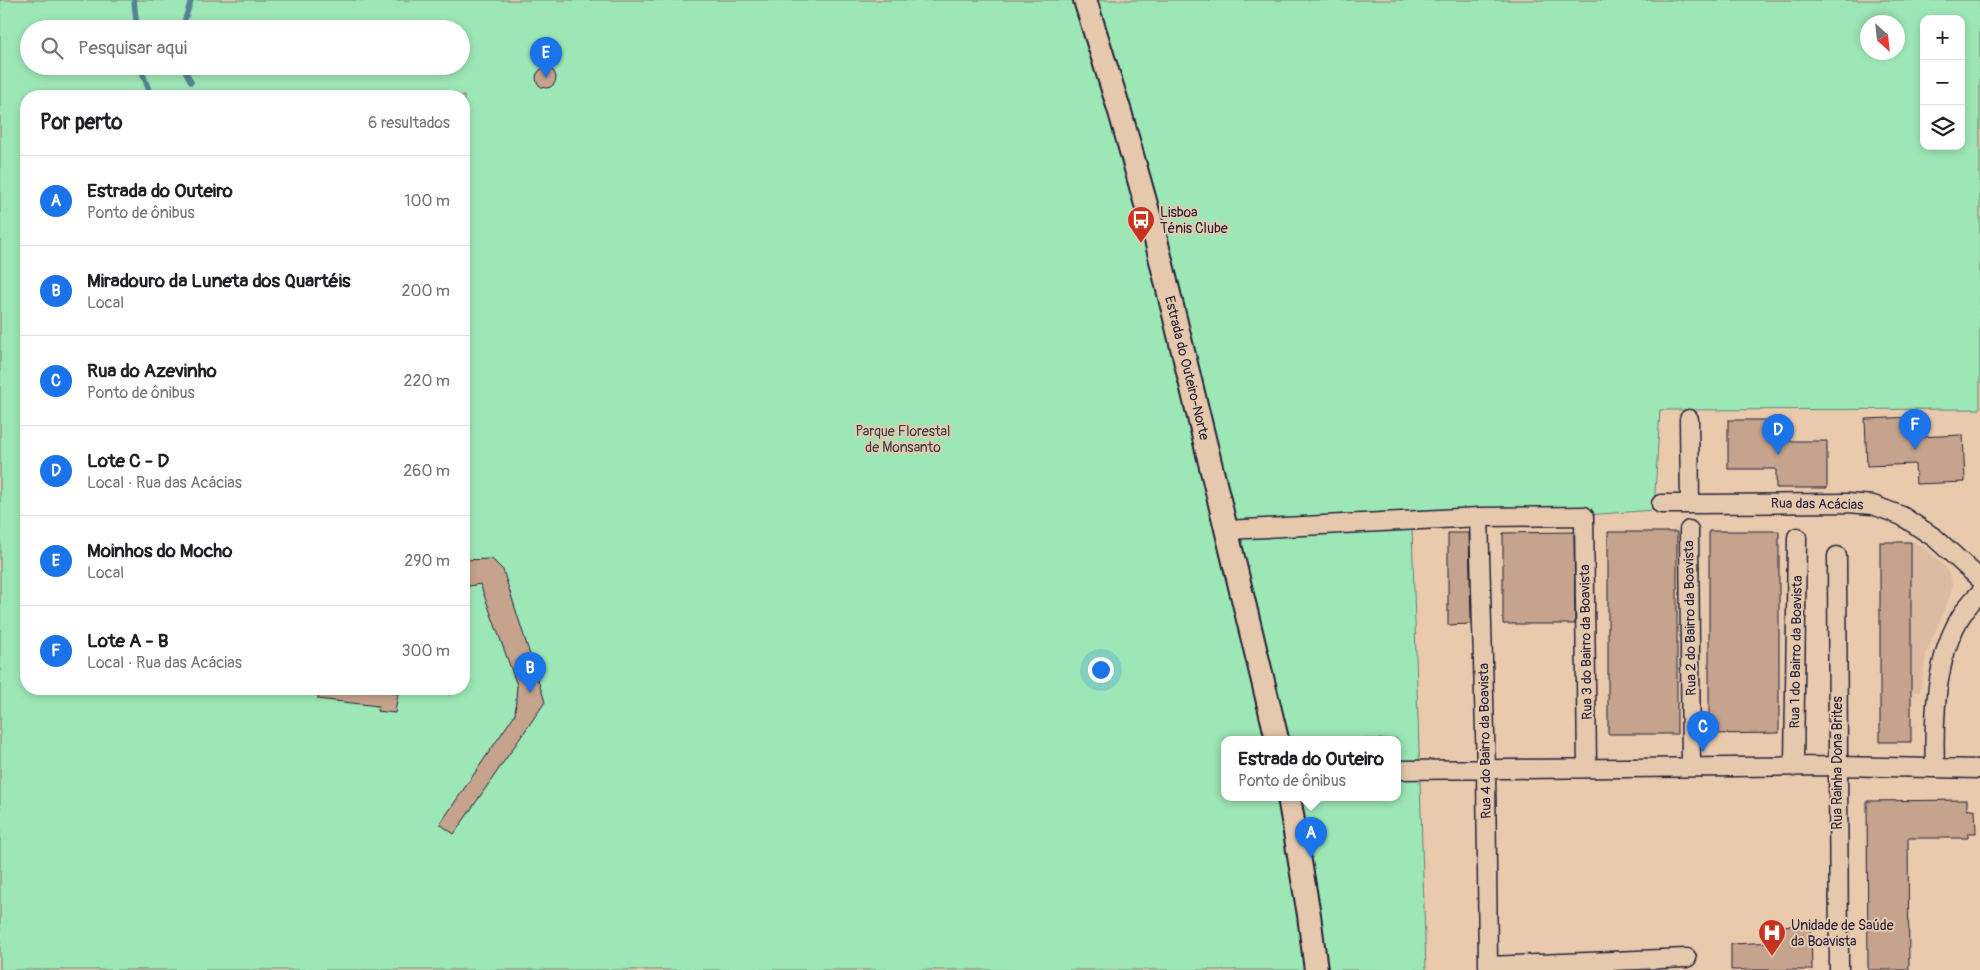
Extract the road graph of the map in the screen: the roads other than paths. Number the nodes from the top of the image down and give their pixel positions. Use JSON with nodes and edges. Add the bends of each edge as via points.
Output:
{"nodes":[{"id":1,"x":1085,"y":0,"type":"edge"},
{"id":2,"x":1689,"y":419,"type":"dead end"},
{"id":3,"x":1661,"y":504,"type":"dead end"},
{"id":4,"x":1690,"y":504,"type":"junction"},
{"id":5,"x":1479,"y":517,"type":"junction"},
{"id":6,"x":1227,"y":530,"type":"junction"},
{"id":7,"x":1689,"y":530,"type":"dead end"},
{"id":8,"x":1797,"y":537,"type":"dead end"},
{"id":9,"x":1837,"y":556,"type":"dead end"},
{"id":10,"x":1980,"y":579,"type":"edge"},
{"id":11,"x":1980,"y":593,"type":"edge"},
{"id":12,"x":1276,"y":736,"type":"edge"},
{"id":13,"x":1837,"y":766,"type":"junction"},
{"id":14,"x":1691,"y":767,"type":"junction"},
{"id":15,"x":1794,"y":767,"type":"junction"},
{"id":16,"x":1587,"y":768,"type":"junction"},
{"id":17,"x":1935,"y":768,"type":"junction"},
{"id":18,"x":1486,"y":769,"type":"junction"},
{"id":19,"x":1980,"y":769,"type":"edge"},
{"id":20,"x":1401,"y":770,"type":"edge"},
{"id":21,"x":1290,"y":801,"type":"edge"},
{"id":22,"x":1687,"y":958,"type":"dead end"},
{"id":23,"x":1316,"y":970,"type":"edge"},
{"id":24,"x":1839,"y":970,"type":"edge"}],
"edges":[{"from":1,"to":6,"type":"street","name":"Estrada do Outeiro-Norte","via":[[1156,240]]},
{"from":2,"to":4,"type":"street"},
{"from":3,"to":4,"type":"street","name":"Rua das Acácias"},
{"from":4,"to":10,"type":"street","name":"Rua das Acácias","via":[[1873,504],[1902,516],[1935,538]]},
{"from":5,"to":6,"type":"street"},
{"from":5,"to":16,"type":"street","name":"Rua 3 do Bairro da Boavista","via":[[1584,516]]},
{"from":5,"to":18,"type":"street","name":"Rua 4 do Bairro da Boavista"},
{"from":6,"to":12,"type":"street","name":"Estrada do Outeiro-Norte"},
{"from":7,"to":14,"type":"street","name":"Rua 2 do Bairro da Boavista"},
{"from":8,"to":15,"type":"street","name":"Rua 1 do Bairro da Boavista"},
{"from":9,"to":13,"type":"street","name":"Rua Rainha Dona Brites"},
{"from":11,"to":17,"type":"street","via":[[1967,605],[1942,660]]},
{"from":13,"to":15,"type":"street"},
{"from":13,"to":17,"type":"street"},
{"from":13,"to":24,"type":"street","name":"Rua Rainha Dona Brites"},
{"from":14,"to":15,"type":"street"},
{"from":14,"to":16,"type":"street"},
{"from":16,"to":18,"type":"street"},
{"from":17,"to":19,"type":"street"},
{"from":18,"to":20,"type":"street"},
{"from":18,"to":22,"type":"street","name":"Rua 4 do Bairro da Boavista","via":[[1488,966]]},
{"from":21,"to":23,"type":"street"}]}
